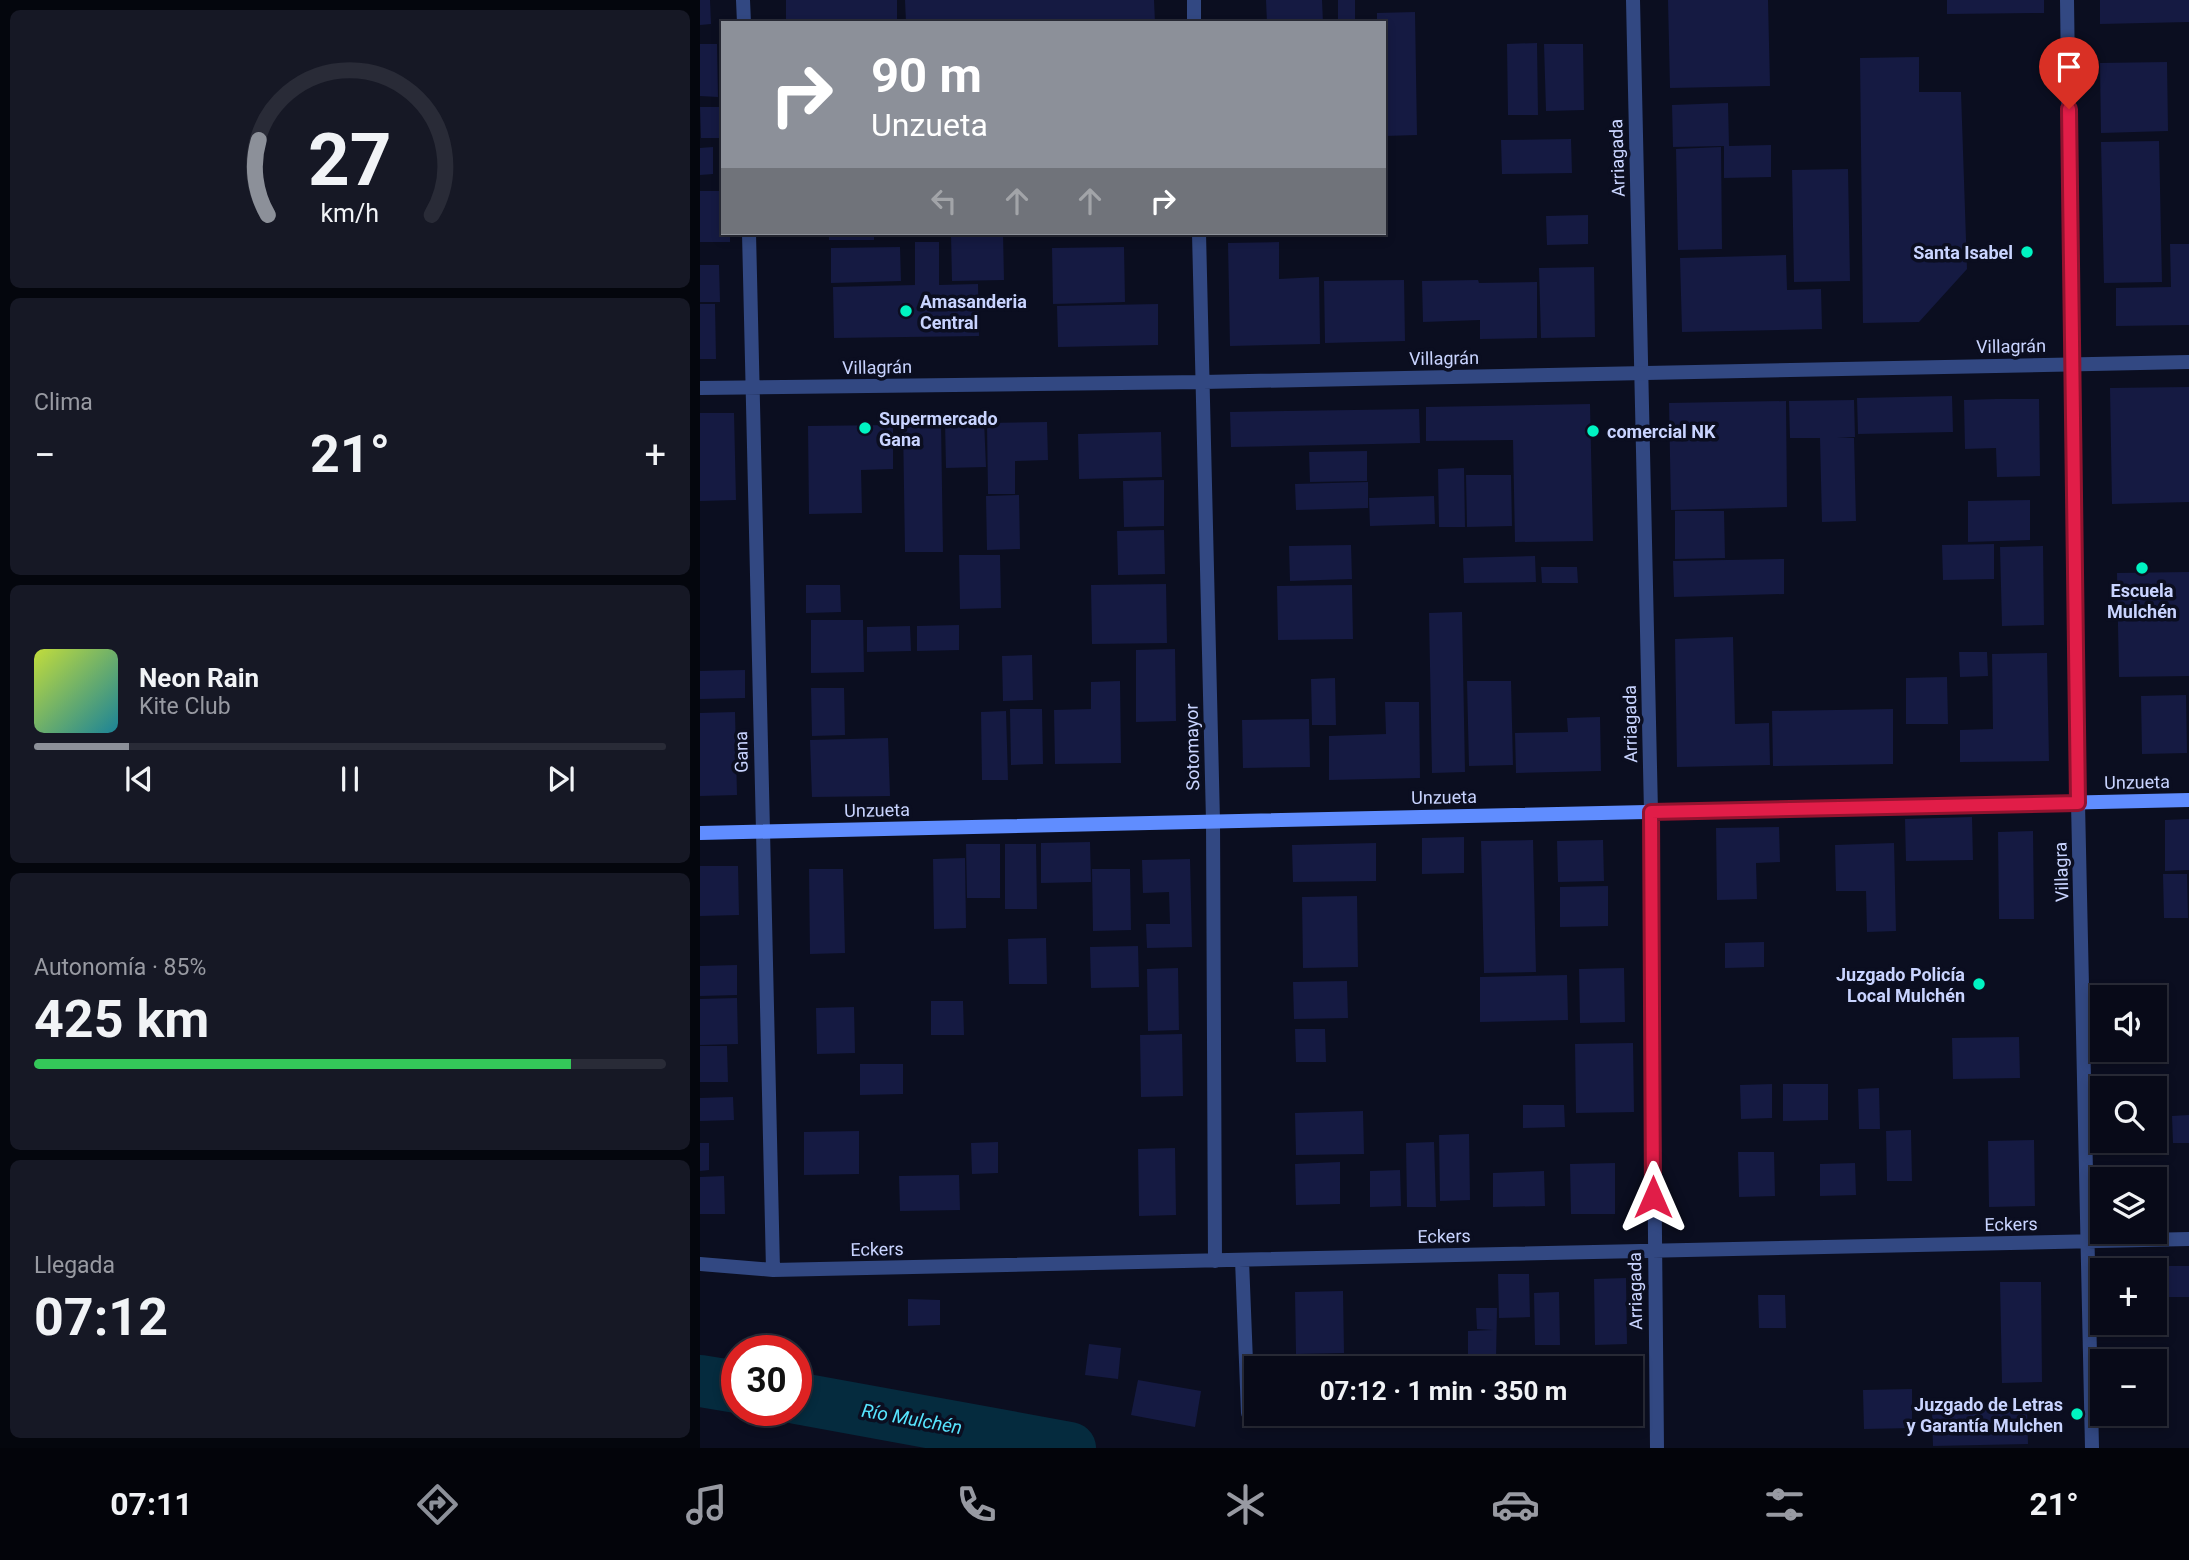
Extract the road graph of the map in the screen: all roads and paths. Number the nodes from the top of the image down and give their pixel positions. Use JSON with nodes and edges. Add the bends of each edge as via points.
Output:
{"nodes":[{"id":1,"x":743,"y":0,"type":"edge"},
{"id":2,"x":1194,"y":0,"type":"edge"},
{"id":3,"x":1633,"y":0,"type":"edge"},
{"id":4,"x":2067,"y":0,"type":"edge"},
{"id":5,"x":744,"y":21,"type":"edge"},
{"id":6,"x":1194,"y":21,"type":"edge"},
{"id":7,"x":749,"y":235,"type":"edge"},
{"id":8,"x":1199,"y":235,"type":"edge"},
{"id":9,"x":2189,"y":362,"type":"edge"},
{"id":10,"x":2073,"y":365,"type":"junction"},
{"id":11,"x":1642,"y":373,"type":"junction"},
{"id":12,"x":1203,"y":382,"type":"junction"},
{"id":13,"x":752,"y":387,"type":"junction"},
{"id":14,"x":700,"y":388,"type":"edge"},
{"id":15,"x":2189,"y":800,"type":"edge"},
{"id":16,"x":2078,"y":803,"type":"junction"},
{"id":17,"x":1651,"y":812,"type":"junction"},
{"id":18,"x":1213,"y":821,"type":"junction"},
{"id":19,"x":762,"y":831,"type":"junction"},
{"id":20,"x":700,"y":832,"type":"edge"},
{"id":21,"x":2189,"y":1239,"type":"edge"},
{"id":22,"x":2167,"y":1240,"type":"edge"},
{"id":23,"x":2090,"y":1242,"type":"joint"},
{"id":24,"x":2090,"y":1244,"type":"edge"},
{"id":25,"x":1654,"y":1251,"type":"junction"},
{"id":26,"x":1242,"y":1260,"type":"junction"},
{"id":27,"x":1215,"y":1261,"type":"junction"},
{"id":28,"x":700,"y":1264,"type":"edge"},
{"id":29,"x":773,"y":1270,"type":"junction"},
{"id":30,"x":1246,"y":1356,"type":"edge"},
{"id":31,"x":1657,"y":1448,"type":"edge"},
{"id":32,"x":2092,"y":1448,"type":"edge"}],
"edges":[{"from":1,"to":5,"type":"street"},
{"from":2,"to":6,"type":"street"},
{"from":3,"to":11,"type":"street","name":"Arriagada"},
{"from":4,"to":10,"type":"street","name":"Villagra"},
{"from":7,"to":13,"type":"street","name":"Gana"},
{"from":8,"to":12,"type":"street","name":"Sotomayor"},
{"from":9,"to":10,"type":"street","name":"Villagrán"},
{"from":10,"to":11,"type":"street","name":"Villagrán"},
{"from":10,"to":16,"type":"street","name":"Villagra"},
{"from":11,"to":12,"type":"street","name":"Villagrán"},
{"from":11,"to":17,"type":"street","name":"Arriagada"},
{"from":12,"to":13,"type":"street","name":"Villagrán"},
{"from":12,"to":18,"type":"street","name":"Sotomayor"},
{"from":13,"to":14,"type":"street","name":"Villagrán"},
{"from":13,"to":19,"type":"street","name":"Gana"},
{"from":15,"to":16,"type":"main road","name":"Unzueta"},
{"from":16,"to":17,"type":"main road","name":"Unzueta"},
{"from":16,"to":23,"type":"street","name":"Villagra"},
{"from":17,"to":18,"type":"main road","name":"Unzueta"},
{"from":17,"to":25,"type":"street","name":"Arriagada"},
{"from":18,"to":19,"type":"main road","name":"Unzueta"},
{"from":18,"to":27,"type":"street","name":"Sotomayor"},
{"from":19,"to":20,"type":"main road","name":"Unzueta"},
{"from":19,"to":29,"type":"street","name":"Gana"},
{"from":21,"to":22,"type":"street","name":"Eckers"},
{"from":23,"to":25,"type":"street","name":"Eckers"},
{"from":24,"to":32,"type":"street","name":"Villagra"},
{"from":25,"to":26,"type":"street","name":"Eckers"},
{"from":25,"to":31,"type":"street","name":"Arriagada"},
{"from":26,"to":27,"type":"street","name":"Eckers"},
{"from":26,"to":30,"type":"street"},
{"from":27,"to":29,"type":"street","name":"Eckers"},
{"from":28,"to":29,"type":"street","name":"Eckers"}]}
